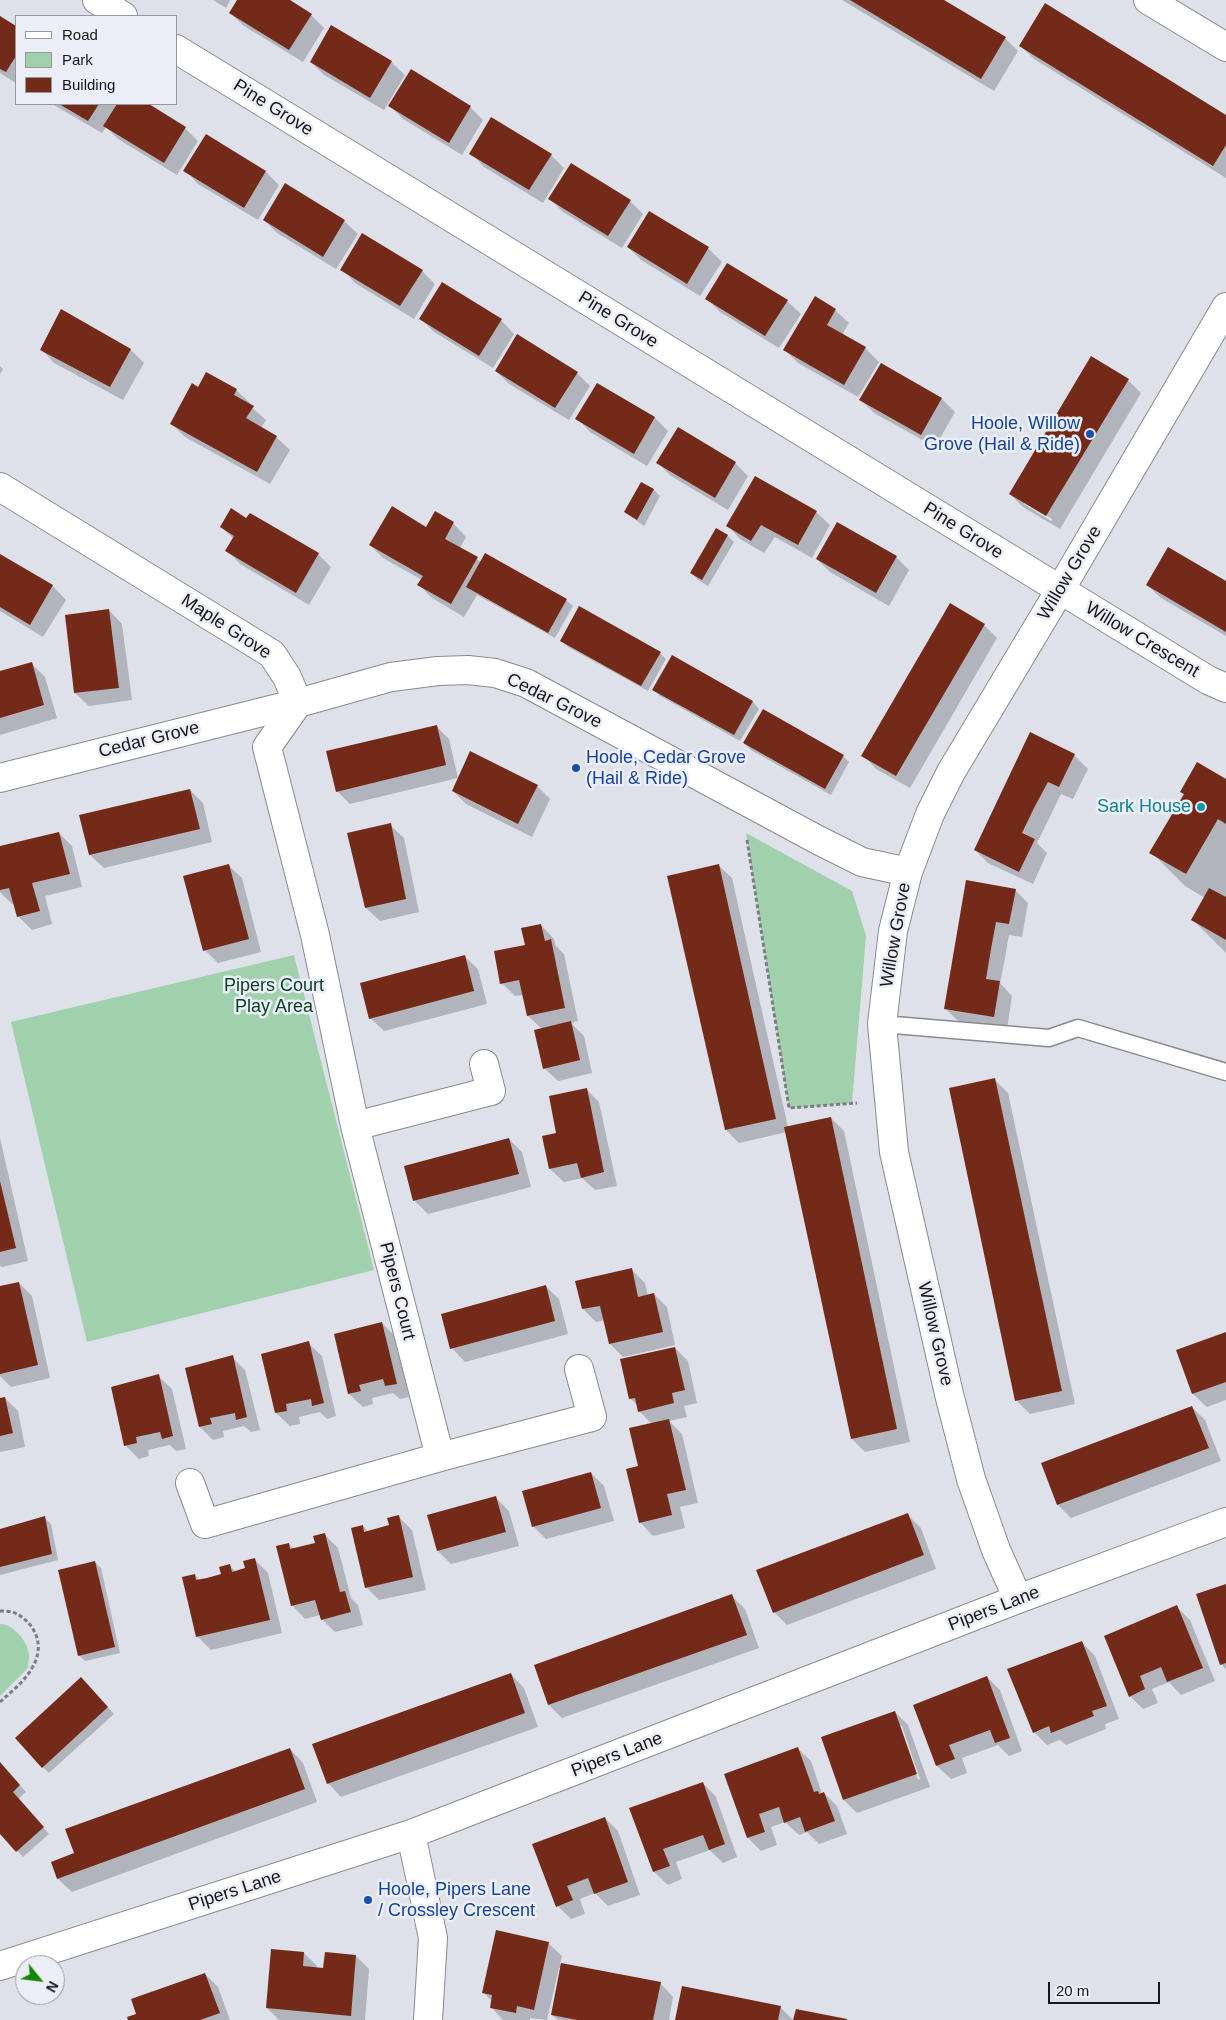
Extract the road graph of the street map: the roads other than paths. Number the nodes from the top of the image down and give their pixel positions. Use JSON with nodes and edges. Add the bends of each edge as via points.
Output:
{"nodes":[{"id":1,"x":97,"y":0,"type":"edge"},
{"id":2,"x":1148,"y":0,"type":"edge"},
{"id":3,"x":121,"y":15,"type":"edge"},
{"id":4,"x":1226,"y":47,"type":"edge"},
{"id":5,"x":178,"y":50,"type":"edge"},
{"id":6,"x":1226,"y":307,"type":"edge"},
{"id":7,"x":0,"y":487,"type":"edge"},
{"id":8,"x":1060,"y":590,"type":"junction"},
{"id":9,"x":1226,"y":688,"type":"edge"},
{"id":10,"x":298,"y":703,"type":"junction"},
{"id":11,"x":0,"y":778,"type":"edge"},
{"id":12,"x":908,"y":872,"type":"junction"},
{"id":13,"x":882,"y":1024,"type":"junction"},
{"id":14,"x":484,"y":1064,"type":"dead end"},
{"id":15,"x":1226,"y":1072,"type":"edge"},
{"id":16,"x":355,"y":1126,"type":"junction"},
{"id":17,"x":579,"y":1369,"type":"dead end"},
{"id":18,"x":440,"y":1457,"type":"junction"},
{"id":19,"x":190,"y":1483,"type":"dead end"},
{"id":20,"x":1226,"y":1522,"type":"edge"},
{"id":21,"x":1018,"y":1599,"type":"junction"},
{"id":22,"x":411,"y":1834,"type":"junction"},
{"id":23,"x":0,"y":1966,"type":"edge"},
{"id":24,"x":428,"y":2020,"type":"edge"}],
"edges":[{"from":1,"to":3,"type":"street"},
{"from":2,"to":4,"type":"street"},
{"from":5,"to":8,"type":"street","name":"Pine Grove"},
{"from":6,"to":8,"type":"street","name":"Willow Grove"},
{"from":7,"to":10,"type":"street","name":"Maple Grove","via":[[272,654]]},
{"from":8,"to":9,"type":"street","name":"Willow Crescent"},
{"from":8,"to":12,"type":"street","name":"Willow Grove","via":[[951,772],[930,814]]},
{"from":10,"to":11,"type":"street","name":"Cedar Grove"},
{"from":10,"to":12,"type":"street","name":"Cedar Grove","via":[[391,677],[438,671],[496,673],[526,683],[862,862]]},
{"from":10,"to":16,"type":"street","name":"Pipers Court","via":[[267,747],[315,935]]},
{"from":12,"to":13,"type":"street","name":"Willow Grove","via":[[893,931]]},
{"from":13,"to":15,"type":"lane","via":[[1049,1038],[1078,1028]]},
{"from":13,"to":21,"type":"street","name":"Willow Grove","via":[[894,1152],[951,1403],[971,1479],[996,1550]]},
{"from":14,"to":16,"type":"street","via":[[491,1090]]},
{"from":16,"to":18,"type":"street","name":"Pipers Court"},
{"from":17,"to":18,"type":"street","via":[[592,1417]]},
{"from":18,"to":19,"type":"street","via":[[205,1524]]},
{"from":20,"to":21,"type":"street","name":"Pipers Lane"},
{"from":21,"to":22,"type":"street","name":"Pipers Lane"},
{"from":22,"to":23,"type":"street","name":"Pipers Lane"},
{"from":22,"to":24,"type":"street","via":[[433,1938]]}]}
